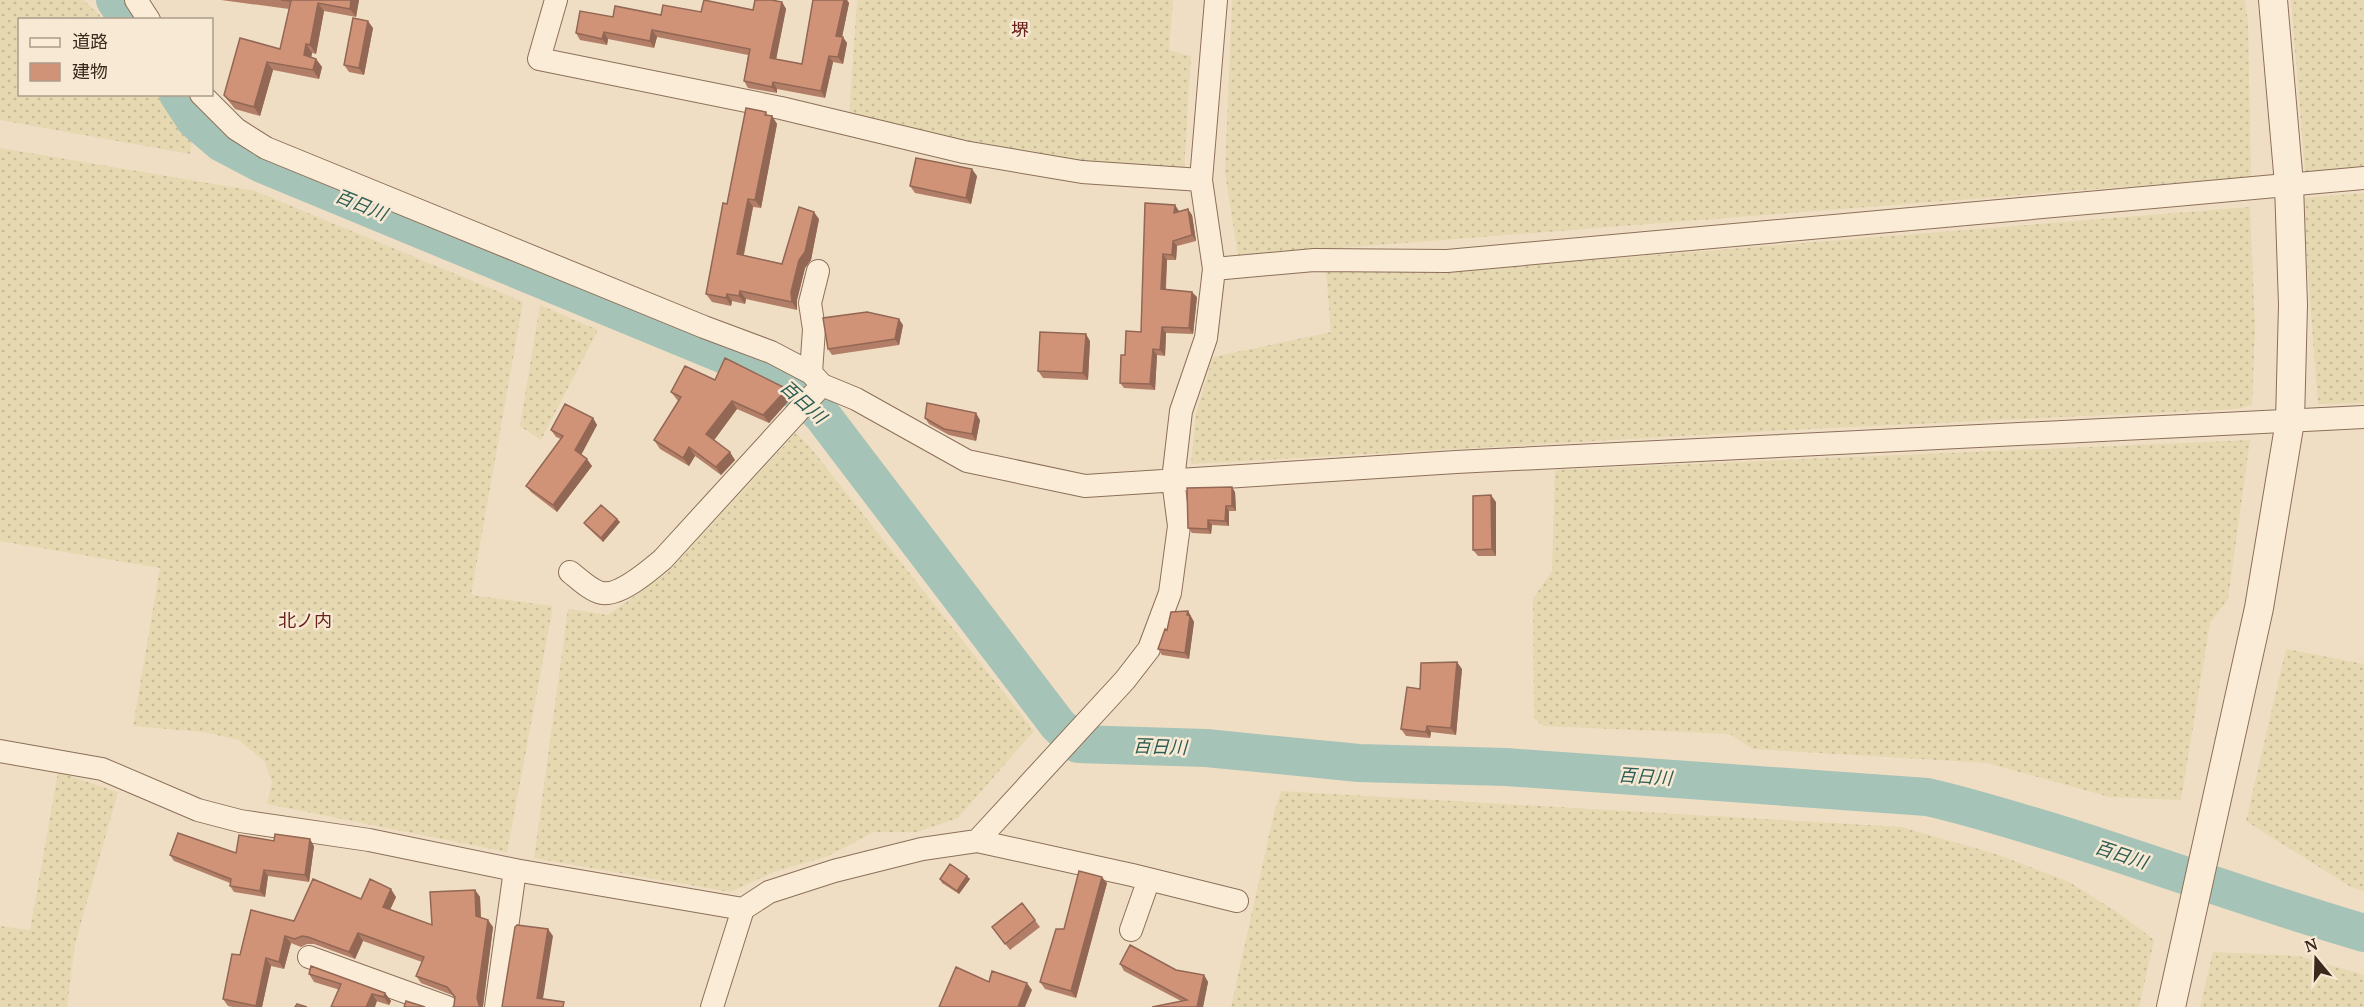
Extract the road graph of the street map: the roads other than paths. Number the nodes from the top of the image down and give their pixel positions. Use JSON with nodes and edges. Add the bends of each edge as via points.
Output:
{"nodes":[{"id":1,"x":136,"y":0,"type":"edge"},
{"id":2,"x":556,"y":0,"type":"edge"},
{"id":3,"x":1216,"y":0,"type":"edge"},
{"id":4,"x":2273,"y":0,"type":"edge"},
{"id":5,"x":148,"y":18,"type":"edge"},
{"id":6,"x":203,"y":96,"type":"edge"},
{"id":7,"x":2364,"y":178,"type":"edge"},
{"id":8,"x":1202,"y":180,"type":"junction"},
{"id":9,"x":2289,"y":184,"type":"junction"},
{"id":10,"x":1214,"y":269,"type":"junction"},
{"id":11,"x":818,"y":271,"type":"dead end"},
{"id":12,"x":812,"y":391,"type":"junction"},
{"id":13,"x":2364,"y":417,"type":"edge"},
{"id":14,"x":2290,"y":421,"type":"junction"},
{"id":15,"x":1173,"y":480,"type":"junction"},
{"id":16,"x":570,"y":572,"type":"dead end"},
{"id":17,"x":0,"y":751,"type":"edge"},
{"id":18,"x":977,"y":841,"type":"junction"},
{"id":19,"x":515,"y":870,"type":"junction"},
{"id":20,"x":1149,"y":879,"type":"junction"},
{"id":21,"x":1238,"y":901,"type":"dead end"},
{"id":22,"x":743,"y":909,"type":"junction"},
{"id":23,"x":1131,"y":930,"type":"dead end"},
{"id":24,"x":309,"y":957,"type":"dead end"},
{"id":25,"x":447,"y":1007,"type":"edge"},
{"id":26,"x":496,"y":1007,"type":"edge"},
{"id":27,"x":712,"y":1007,"type":"edge"},
{"id":28,"x":2171,"y":1007,"type":"edge"}],
"edges":[{"from":1,"to":5,"type":"street"},
{"from":2,"to":8,"type":"street","via":[[539,59],[781,108],[964,152],[1082,172]]},
{"from":3,"to":8,"type":"street"},
{"from":4,"to":9,"type":"street"},
{"from":6,"to":12,"type":"street","via":[[236,129],[266,148],[771,352]]},
{"from":7,"to":9,"type":"street"},
{"from":8,"to":10,"type":"street"},
{"from":9,"to":10,"type":"street","via":[[1447,261],[1314,260]]},
{"from":9,"to":14,"type":"street","via":[[2293,305]]},
{"from":10,"to":15,"type":"street","via":[[1206,338],[1181,411]]},
{"from":11,"to":12,"type":"street","via":[[810,303],[814,329]]},
{"from":12,"to":15,"type":"street","via":[[856,399],[967,460],[995,458],[1085,486]]},
{"from":12,"to":16,"type":"street","via":[[663,559],[646,573],[620,590],[603,593]]},
{"from":13,"to":14,"type":"street"},
{"from":14,"to":15,"type":"street","via":[[1739,447]]},
{"from":14,"to":28,"type":"street","via":[[2259,608]]},
{"from":15,"to":18,"type":"street","via":[[1179,526],[1173,574],[1164,612],[1149,649]]},
{"from":17,"to":19,"type":"street","via":[[102,769],[198,810],[240,821],[369,840]]},
{"from":18,"to":20,"type":"street"},
{"from":18,"to":22,"type":"street","via":[[922,849],[834,871],[769,892]]},
{"from":19,"to":22,"type":"street"},
{"from":19,"to":26,"type":"street"},
{"from":20,"to":21,"type":"street"},
{"from":20,"to":23,"type":"street"},
{"from":22,"to":27,"type":"street"},
{"from":24,"to":25,"type":"street"}]}
